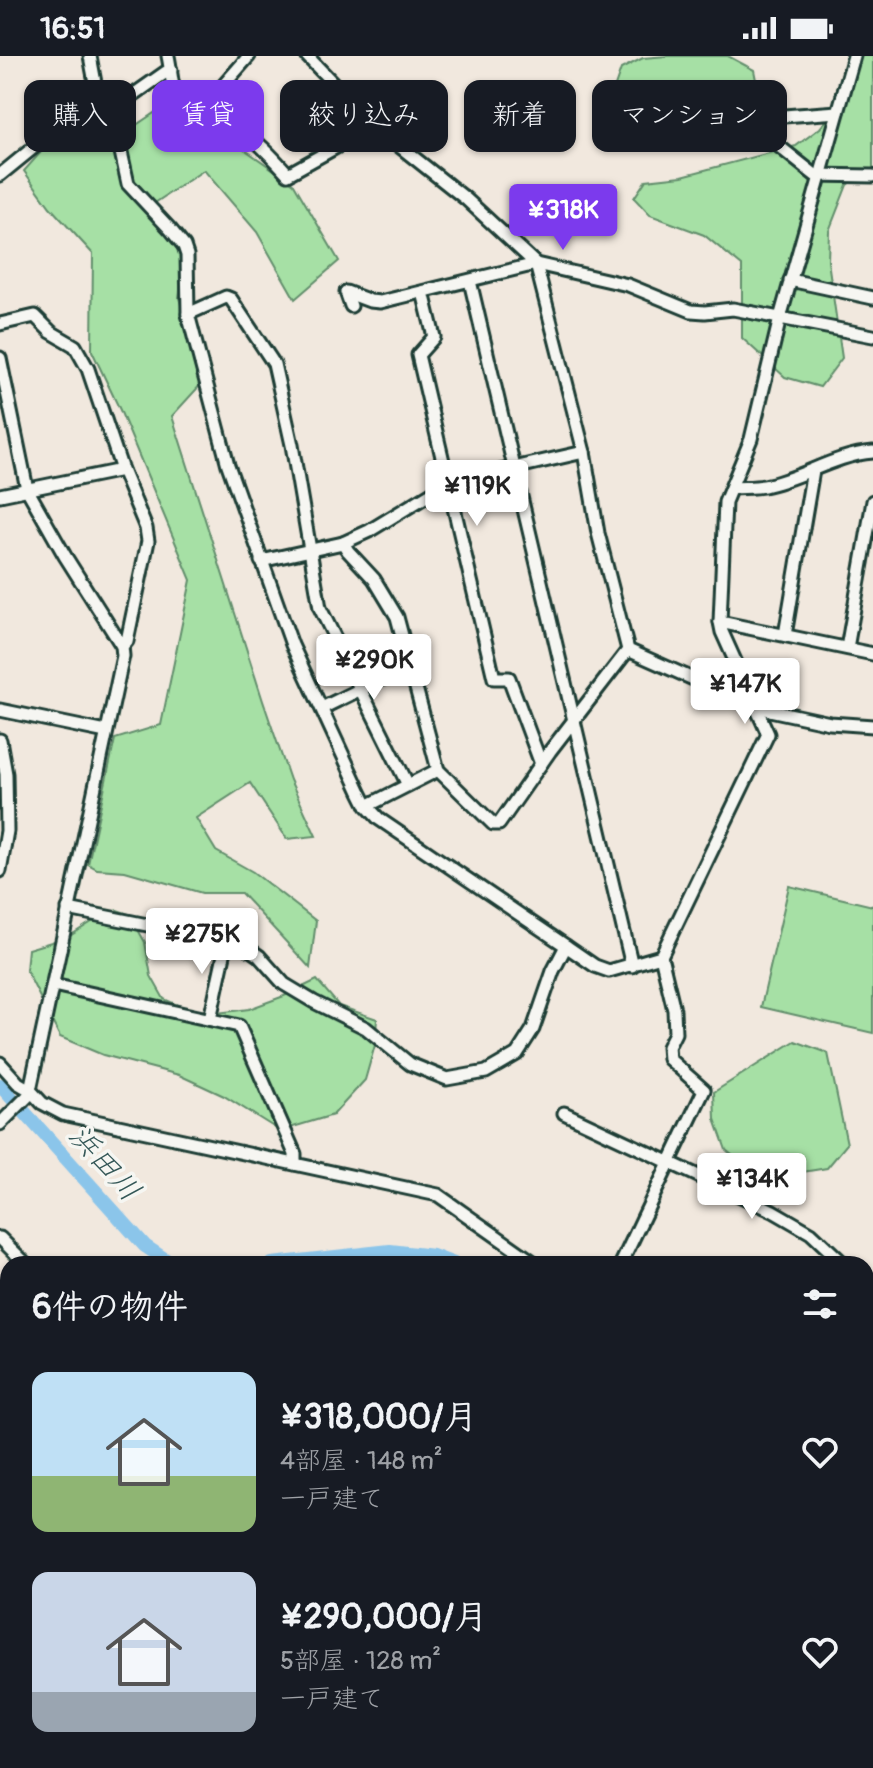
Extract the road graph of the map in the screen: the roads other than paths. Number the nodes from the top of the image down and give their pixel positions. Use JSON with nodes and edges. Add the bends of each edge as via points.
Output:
{"nodes":[{"id":1,"x":90,"y":56,"type":"edge"},
{"id":2,"x":168,"y":56,"type":"edge"},
{"id":3,"x":249,"y":56,"type":"edge"},
{"id":4,"x":307,"y":56,"type":"edge"},
{"id":5,"x":854,"y":56,"type":"edge"},
{"id":6,"x":171,"y":70,"type":"junction"},
{"id":7,"x":94,"y":80,"type":"edge"},
{"id":8,"x":172,"y":80,"type":"edge"},
{"id":9,"x":228,"y":80,"type":"edge"},
{"id":10,"x":330,"y":80,"type":"edge"},
{"id":11,"x":136,"y":89,"type":"edge"},
{"id":12,"x":838,"y":112,"type":"junction"},
{"id":13,"x":264,"y":150,"type":"edge"},
{"id":14,"x":28,"y":152,"type":"edge"},
{"id":15,"x":121,"y":152,"type":"edge"},
{"id":16,"x":327,"y":152,"type":"edge"},
{"id":17,"x":407,"y":152,"type":"edge"},
{"id":18,"x":0,"y":175,"type":"edge"},
{"id":19,"x":819,"y":175,"type":"junction"},
{"id":20,"x":873,"y":176,"type":"edge"},
{"id":21,"x":536,"y":264,"type":"junction"},
{"id":22,"x":790,"y":280,"type":"junction"},
{"id":23,"x":470,"y":281,"type":"junction"},
{"id":24,"x":423,"y":292,"type":"junction"},
{"id":25,"x":873,"y":298,"type":"edge"},
{"id":26,"x":351,"y":306,"type":"dead end"},
{"id":27,"x":188,"y":314,"type":"junction"},
{"id":28,"x":780,"y":318,"type":"junction"},
{"id":29,"x":0,"y":324,"type":"edge"},
{"id":30,"x":872,"y":332,"type":"edge"},
{"id":31,"x":0,"y":358,"type":"edge"},
{"id":32,"x":584,"y":452,"type":"junction"},
{"id":33,"x":873,"y":452,"type":"edge"},
{"id":34,"x":515,"y":467,"type":"junction"},
{"id":35,"x":122,"y":470,"type":"junction"},
{"id":36,"x":813,"y":470,"type":"junction"},
{"id":37,"x":448,"y":483,"type":"junction"},
{"id":38,"x":732,"y":488,"type":"junction"},
{"id":39,"x":27,"y":489,"type":"junction"},
{"id":40,"x":0,"y":495,"type":"edge"},
{"id":41,"x":873,"y":501,"type":"edge"},
{"id":42,"x":343,"y":543,"type":"junction"},
{"id":43,"x":311,"y":549,"type":"junction"},
{"id":44,"x":261,"y":561,"type":"junction"},
{"id":45,"x":720,"y":622,"type":"junction"},
{"id":46,"x":785,"y":635,"type":"junction"},
{"id":47,"x":122,"y":646,"type":"junction"},
{"id":48,"x":847,"y":648,"type":"junction"},
{"id":49,"x":628,"y":650,"type":"junction"},
{"id":50,"x":873,"y":654,"type":"edge"},
{"id":51,"x":410,"y":665,"type":"junction"},
{"id":52,"x":359,"y":690,"type":"junction"},
{"id":53,"x":756,"y":707,"type":"junction"},
{"id":54,"x":322,"y":708,"type":"junction"},
{"id":55,"x":0,"y":710,"type":"edge"},
{"id":56,"x":573,"y":723,"type":"junction"},
{"id":57,"x":873,"y":726,"type":"edge"},
{"id":58,"x":106,"y":732,"type":"junction"},
{"id":59,"x":0,"y":740,"type":"edge"},
{"id":60,"x":541,"y":764,"type":"junction"},
{"id":61,"x":438,"y":770,"type":"junction"},
{"id":62,"x":408,"y":785,"type":"junction"},
{"id":63,"x":367,"y":806,"type":"junction"},
{"id":64,"x":0,"y":871,"type":"edge"},
{"id":65,"x":68,"y":909,"type":"junction"},
{"id":66,"x":227,"y":941,"type":"junction"},
{"id":67,"x":566,"y":946,"type":"junction"},
{"id":68,"x":661,"y":956,"type":"junction"},
{"id":69,"x":632,"y":966,"type":"junction"},
{"id":70,"x":53,"y":985,"type":"junction"},
{"id":71,"x":210,"y":1019,"type":"junction"},
{"id":72,"x":0,"y":1063,"type":"edge"},
{"id":73,"x":30,"y":1093,"type":"junction"},
{"id":74,"x":564,"y":1113,"type":"dead end"},
{"id":75,"x":2,"y":1121,"type":"edge"},
{"id":76,"x":669,"y":1163,"type":"junction"},
{"id":77,"x":295,"y":1164,"type":"junction"},
{"id":78,"x":0,"y":1238,"type":"edge"},
{"id":79,"x":18,"y":1256,"type":"edge"},
{"id":80,"x":525,"y":1256,"type":"edge"},
{"id":81,"x":625,"y":1256,"type":"edge"},
{"id":82,"x":835,"y":1256,"type":"edge"}],
"edges":[{"from":1,"to":7,"type":"street"},
{"from":2,"to":6,"type":"street"},
{"from":3,"to":9,"type":"street"},
{"from":4,"to":10,"type":"street"},
{"from":5,"to":12,"type":"street"},
{"from":6,"to":8,"type":"street"},
{"from":6,"to":11,"type":"street"},
{"from":12,"to":19,"type":"street"},
{"from":12,"to":19,"type":"street","via":[[747,121]]},
{"from":13,"to":16,"type":"street","via":[[288,174]]},
{"from":14,"to":18,"type":"street"},
{"from":15,"to":27,"type":"street","via":[[128,184],[184,246]]},
{"from":17,"to":21,"type":"street"},
{"from":19,"to":20,"type":"street"},
{"from":19,"to":22,"type":"street"},
{"from":21,"to":23,"type":"street"},
{"from":21,"to":28,"type":"street","via":[[628,285],[691,311],[733,309]]},
{"from":21,"to":32,"type":"street"},
{"from":22,"to":25,"type":"street"},
{"from":22,"to":28,"type":"street"},
{"from":23,"to":24,"type":"street"},
{"from":23,"to":34,"type":"street"},
{"from":24,"to":26,"type":"street","via":[[380,302],[346,292]]},
{"from":24,"to":37,"type":"street","via":[[434,337],[418,355]]},
{"from":27,"to":43,"type":"street","via":[[231,299],[274,364]]},
{"from":27,"to":44,"type":"street","via":[[228,465]]},
{"from":28,"to":30,"type":"street"},
{"from":28,"to":38,"type":"street","via":[[751,439]]},
{"from":29,"to":35,"type":"street","via":[[35,316],[75,346],[88,369]]},
{"from":31,"to":39,"type":"street"},
{"from":32,"to":34,"type":"street"},
{"from":32,"to":49,"type":"street"},
{"from":33,"to":36,"type":"street"},
{"from":34,"to":37,"type":"street"},
{"from":34,"to":56,"type":"street"},
{"from":35,"to":39,"type":"street"},
{"from":35,"to":47,"type":"street","via":[[148,541]]},
{"from":36,"to":38,"type":"street","via":[[764,486]]},
{"from":36,"to":46,"type":"street"},
{"from":37,"to":42,"type":"street"},
{"from":37,"to":60,"type":"street","via":[[494,678],[509,678]]},
{"from":38,"to":45,"type":"street","via":[[725,502]]},
{"from":39,"to":40,"type":"street"},
{"from":39,"to":47,"type":"street"},
{"from":41,"to":48,"type":"street"},
{"from":42,"to":43,"type":"street"},
{"from":42,"to":51,"type":"street","via":[[397,617]]},
{"from":43,"to":44,"type":"street"},
{"from":43,"to":52,"type":"street","via":[[320,608]]},
{"from":44,"to":54,"type":"street"},
{"from":45,"to":46,"type":"street"},
{"from":45,"to":53,"type":"street"},
{"from":46,"to":48,"type":"street"},
{"from":47,"to":58,"type":"street"},
{"from":48,"to":50,"type":"street"},
{"from":49,"to":53,"type":"street"},
{"from":49,"to":56,"type":"street"},
{"from":51,"to":52,"type":"street"},
{"from":51,"to":61,"type":"street"},
{"from":52,"to":54,"type":"street"},
{"from":52,"to":62,"type":"street"},
{"from":53,"to":57,"type":"street"},
{"from":53,"to":68,"type":"street","via":[[768,734]]},
{"from":54,"to":63,"type":"street"},
{"from":55,"to":58,"type":"street"},
{"from":56,"to":60,"type":"street"},
{"from":56,"to":69,"type":"street"},
{"from":58,"to":65,"type":"street"},
{"from":59,"to":64,"type":"street","via":[[7,831]]},
{"from":60,"to":61,"type":"street","via":[[499,824]]},
{"from":61,"to":62,"type":"street"},
{"from":62,"to":63,"type":"street"},
{"from":63,"to":67,"type":"street"},
{"from":65,"to":66,"type":"street"},
{"from":65,"to":70,"type":"street"},
{"from":66,"to":67,"type":"street","via":[[246,947],[284,984],[366,1028],[410,1064],[447,1079],[486,1072],[517,1054],[533,1029]]},
{"from":66,"to":71,"type":"street"},
{"from":67,"to":69,"type":"street","via":[[609,971]]},
{"from":68,"to":69,"type":"street"},
{"from":68,"to":76,"type":"street","via":[[674,1010],[669,1059],[704,1090]]},
{"from":70,"to":71,"type":"street"},
{"from":70,"to":73,"type":"street"},
{"from":71,"to":77,"type":"street","via":[[239,1026]]},
{"from":72,"to":73,"type":"street"},
{"from":73,"to":75,"type":"street"},
{"from":73,"to":77,"type":"street","via":[[63,1114]]},
{"from":74,"to":76,"type":"street"},
{"from":76,"to":81,"type":"street"},
{"from":76,"to":82,"type":"street","via":[[773,1211],[811,1233]]},
{"from":77,"to":80,"type":"street","via":[[438,1195]]},
{"from":78,"to":79,"type":"street"}]}
